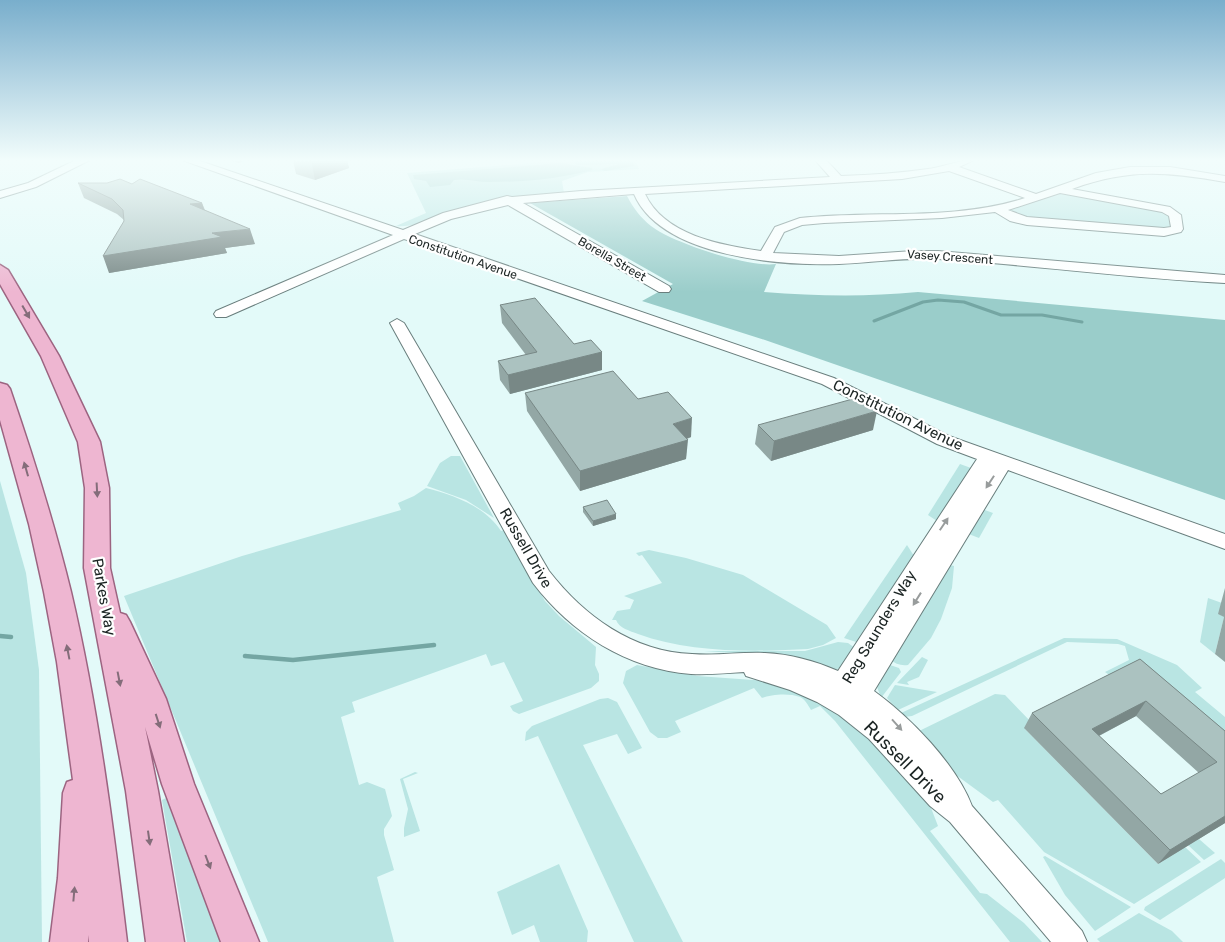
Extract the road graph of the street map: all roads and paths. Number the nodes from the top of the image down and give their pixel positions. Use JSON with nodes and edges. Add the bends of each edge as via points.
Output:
{"nodes":[{"id":1,"x":317,"y":204,"type":"edge"},
{"id":2,"x":318,"y":204,"type":"edge"},
{"id":3,"x":489,"y":204,"type":"edge"},
{"id":4,"x":490,"y":204,"type":"edge"},
{"id":5,"x":515,"y":204,"type":"edge"},
{"id":6,"x":646,"y":204,"type":"edge"},
{"id":7,"x":1015,"y":204,"type":"edge"},
{"id":8,"x":1137,"y":204,"type":"edge"},
{"id":9,"x":484,"y":205,"type":"junction"},
{"id":10,"x":997,"y":209,"type":"junction"},
{"id":11,"x":525,"y":211,"type":"junction"},
{"id":12,"x":376,"y":226,"type":"junction"},
{"id":13,"x":405,"y":234,"type":"junction"},
{"id":14,"x":380,"y":247,"type":"junction"},
{"id":15,"x":361,"y":252,"type":"junction"},
{"id":16,"x":457,"y":255,"type":"junction"},
{"id":17,"x":765,"y":256,"type":"junction"},
{"id":18,"x":0,"y":270,"type":"edge"},
{"id":19,"x":1225,"y":279,"type":"edge"},
{"id":20,"x":664,"y":288,"type":"dead end"},
{"id":21,"x":570,"y":291,"type":"junction"},
{"id":22,"x":221,"y":314,"type":"dead end"},
{"id":23,"x":397,"y":323,"type":"dead end"},
{"id":24,"x":0,"y":389,"type":"edge"},
{"id":25,"x":995,"y":459,"type":"junction"},
{"id":26,"x":1225,"y":542,"type":"edge"},
{"id":27,"x":938,"y":552,"type":"joint"},
{"id":28,"x":103,"y":597,"type":"junction"},
{"id":29,"x":847,"y":693,"type":"junction"},
{"id":30,"x":81,"y":725,"type":"junction"},
{"id":31,"x":69,"y":942,"type":"edge"},
{"id":32,"x":108,"y":942,"type":"edge"},
{"id":33,"x":164,"y":942,"type":"edge"},
{"id":34,"x":240,"y":942,"type":"edge"},
{"id":35,"x":1071,"y":942,"type":"edge"}],
"edges":[{"from":1,"to":12,"type":"street","name":"Constitution Avenue"},
{"from":2,"to":13,"type":"street","name":"Constitution Avenue"},
{"from":3,"to":9,"type":"street"},
{"from":4,"to":13,"type":"street","via":[[452,212]]},
{"from":5,"to":11,"type":"street","name":"Borella Street"},
{"from":6,"to":17,"type":"street","name":"Vasey Crescent","via":[[651,213],[679,232],[723,248]]},
{"from":7,"to":10,"type":"street"},
{"from":8,"to":10,"type":"street","via":[[1165,209],[1175,215],[1177,228],[1173,232],[1164,232],[1027,221]]},
{"from":9,"to":11,"type":"street"},
{"from":9,"to":13,"type":"street"},
{"from":10,"to":17,"type":"street","via":[[798,222],[778,230]]},
{"from":11,"to":20,"type":"street","name":"Borella Street"},
{"from":12,"to":13,"type":"street","name":"Constitution Avenue"},
{"from":12,"to":15,"type":"street","via":[[382,232]]},
{"from":13,"to":14,"type":"street"},
{"from":13,"to":15,"type":"street"},
{"from":13,"to":16,"type":"street","name":"Constitution Avenue"},
{"from":13,"to":21,"type":"street","name":"Constitution Avenue","via":[[544,279]]},
{"from":14,"to":15,"type":"street"},
{"from":14,"to":16,"type":"street","via":[[404,244]]},
{"from":15,"to":22,"type":"street"},
{"from":16,"to":21,"type":"street","name":"Constitution Avenue"},
{"from":17,"to":19,"type":"street","name":"Vasey Crescent","via":[[831,260],[917,254]]},
{"from":18,"to":28,"type":"main road","name":"Parkes Way","one_way":true,"via":[[50,356],[89,442],[97,488],[97,568]]},
{"from":21,"to":25,"type":"street","name":"Constitution Avenue","via":[[838,385],[929,434]]},
{"from":23,"to":29,"type":"street","name":"Russell Drive","via":[[541,577],[564,606],[591,628],[632,649],[679,662],[740,664],[803,684]]},
{"from":30,"to":24,"type":"main road","one_way":true,"via":[[57,592],[39,516]]},
{"from":25,"to":26,"type":"street","name":"Constitution Avenue"},
{"from":25,"to":27,"type":"street","name":"Reg Saunders Way"},
{"from":27,"to":29,"type":"street","name":"Reg Saunders Way"},
{"from":28,"to":33,"type":"main road","name":"Parkes Way","one_way":true,"via":[[142,791]]},
{"from":28,"to":34,"type":"main road","one_way":true,"via":[[142,676],[178,784]]},
{"from":29,"to":35,"type":"street","name":"Russell Drive","via":[[876,704],[901,729],[946,784],[960,812]]},
{"from":31,"to":30,"type":"main road","one_way":true,"via":[[78,849]]},
{"from":30,"to":32,"type":"main road"}]}
